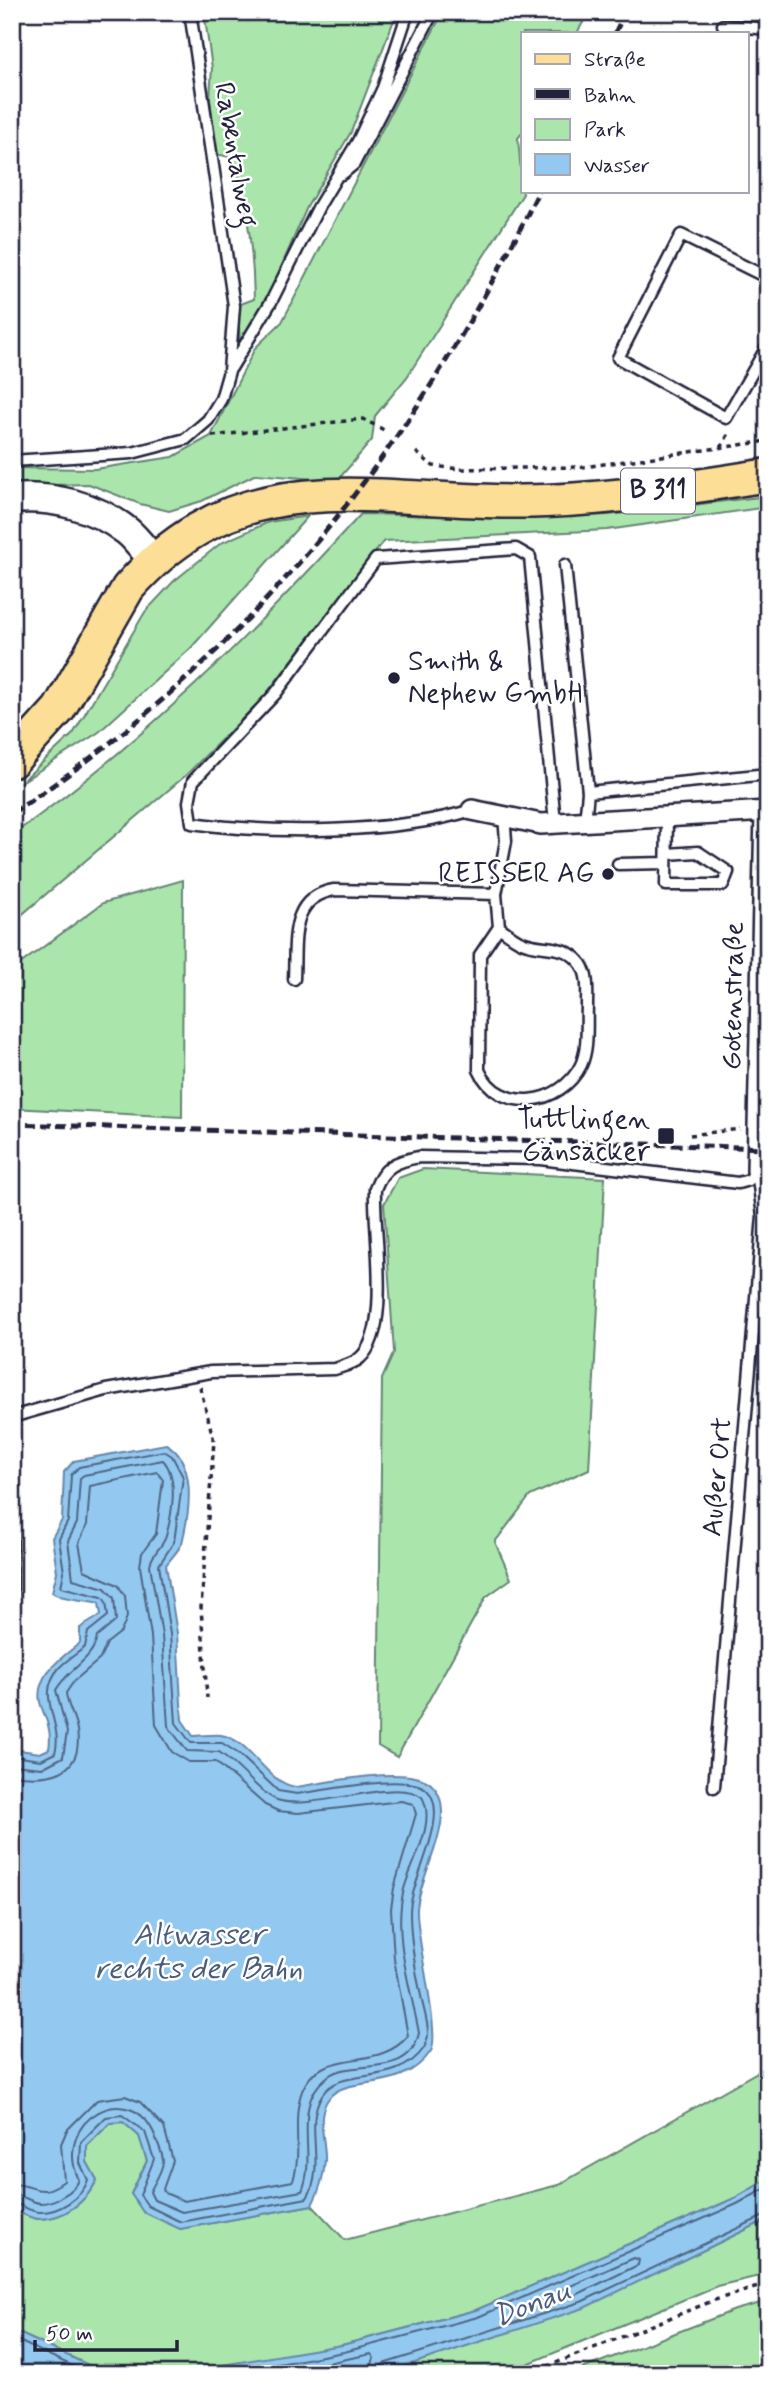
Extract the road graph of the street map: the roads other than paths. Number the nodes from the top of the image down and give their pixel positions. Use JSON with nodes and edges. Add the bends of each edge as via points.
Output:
{"nodes":[{"id":1,"x":190,"y":12,"type":"edge"},
{"id":2,"x":408,"y":12,"type":"edge"},
{"id":3,"x":433,"y":12,"type":"edge"},
{"id":4,"x":723,"y":25,"type":"dead end"},
{"id":5,"x":768,"y":29,"type":"edge"},
{"id":6,"x":336,"y":178,"type":"junction"},
{"id":7,"x":768,"y":278,"type":"edge"},
{"id":8,"x":768,"y":345,"type":"edge"},
{"id":9,"x":229,"y":371,"type":"junction"},
{"id":10,"x":12,"y":461,"type":"edge"},
{"id":11,"x":768,"y":475,"type":"edge"},
{"id":12,"x":12,"y":499,"type":"edge"},
{"id":13,"x":153,"y":560,"type":"junction"},
{"id":14,"x":565,"y":565,"type":"dead end"},
{"id":15,"x":12,"y":761,"type":"edge"},
{"id":16,"x":768,"y":774,"type":"edge"},
{"id":17,"x":588,"y":792,"type":"junction"},
{"id":18,"x":472,"y":810,"type":"joint"},
{"id":19,"x":766,"y":811,"type":"edge"},
{"id":20,"x":504,"y":816,"type":"junction"},
{"id":21,"x":667,"y":817,"type":"junction"},
{"id":22,"x":585,"y":822,"type":"junction"},
{"id":23,"x":555,"y":824,"type":"junction"},
{"id":24,"x":666,"y":858,"type":"junction"},
{"id":25,"x":618,"y":864,"type":"dead end"},
{"id":26,"x":496,"y":894,"type":"junction"},
{"id":27,"x":499,"y":927,"type":"junction"},
{"id":28,"x":765,"y":969,"type":"edge"},
{"id":29,"x":294,"y":979,"type":"dead end"},
{"id":30,"x":762,"y":1172,"type":"edge"},
{"id":31,"x":763,"y":1278,"type":"edge"},
{"id":32,"x":12,"y":1418,"type":"edge"},
{"id":33,"x":12,"y":1518,"type":"edge"},
{"id":34,"x":12,"y":1613,"type":"edge"},
{"id":35,"x":714,"y":1787,"type":"dead end"}],
"edges":[{"from":1,"to":9,"type":"lane","name":"Rabentalweg","via":[[234,306]]},
{"from":2,"to":6,"type":"lane","via":[[383,88]]},
{"from":3,"to":6,"type":"lane","via":[[354,164]]},
{"from":4,"to":5,"type":"lane"},
{"from":6,"to":9,"type":"lane"},
{"from":7,"to":8,"type":"lane","via":[[681,235],[618,358],[726,418]]},
{"from":9,"to":10,"type":"lane","via":[[221,399],[208,420],[186,439],[132,453]]},
{"from":11,"to":13,"type":"main road","number":"B 311","via":[[674,490],[547,501],[285,497],[203,524]]},
{"from":12,"to":13,"type":"street","via":[[39,496],[92,510],[128,531]]},
{"from":13,"to":15,"type":"main road","number":"B 311","via":[[128,588],[59,709]]},
{"from":14,"to":17,"type":"lane"},
{"from":16,"to":17,"type":"lane"},
{"from":17,"to":22,"type":"lane"},
{"from":18,"to":20,"type":"street"},
{"from":18,"to":23,"type":"lane","via":[[439,821],[344,829],[215,826],[192,823],[189,802],[193,781],[276,694],[376,559],[516,549],[530,558]]},
{"from":19,"to":21,"type":"street"},
{"from":19,"to":28,"type":"street","name":"Gotenstraße"},
{"from":20,"to":23,"type":"street"},
{"from":20,"to":26,"type":"lane","via":[[506,841]]},
{"from":21,"to":22,"type":"street"},
{"from":21,"to":24,"type":"lane"},
{"from":22,"to":23,"type":"street"},
{"from":24,"to":24,"type":"lane","via":[[666,885],[723,886],[728,872],[698,852]]},
{"from":24,"to":25,"type":"lane"},
{"from":26,"to":27,"type":"lane"},
{"from":26,"to":29,"type":"lane","via":[[318,893],[298,918]]},
{"from":27,"to":27,"type":"lane","via":[[522,943],[570,953],[582,965],[587,984],[586,1053],[580,1068],[555,1090],[519,1102],[486,1087],[479,1070],[480,955]]},
{"from":28,"to":30,"type":"street","name":"Gotenstraße"},
{"from":30,"to":31,"type":"lane","name":"Außer Ort"},
{"from":30,"to":32,"type":"lane","via":[[738,1183],[540,1159],[419,1157],[400,1161],[380,1175],[375,1189],[379,1315],[361,1357],[335,1369],[265,1368],[196,1374],[106,1390]]},
{"from":31,"to":35,"type":"lane","name":"Außer Ort"},
{"from":33,"to":34,"type":"lane"}]}
